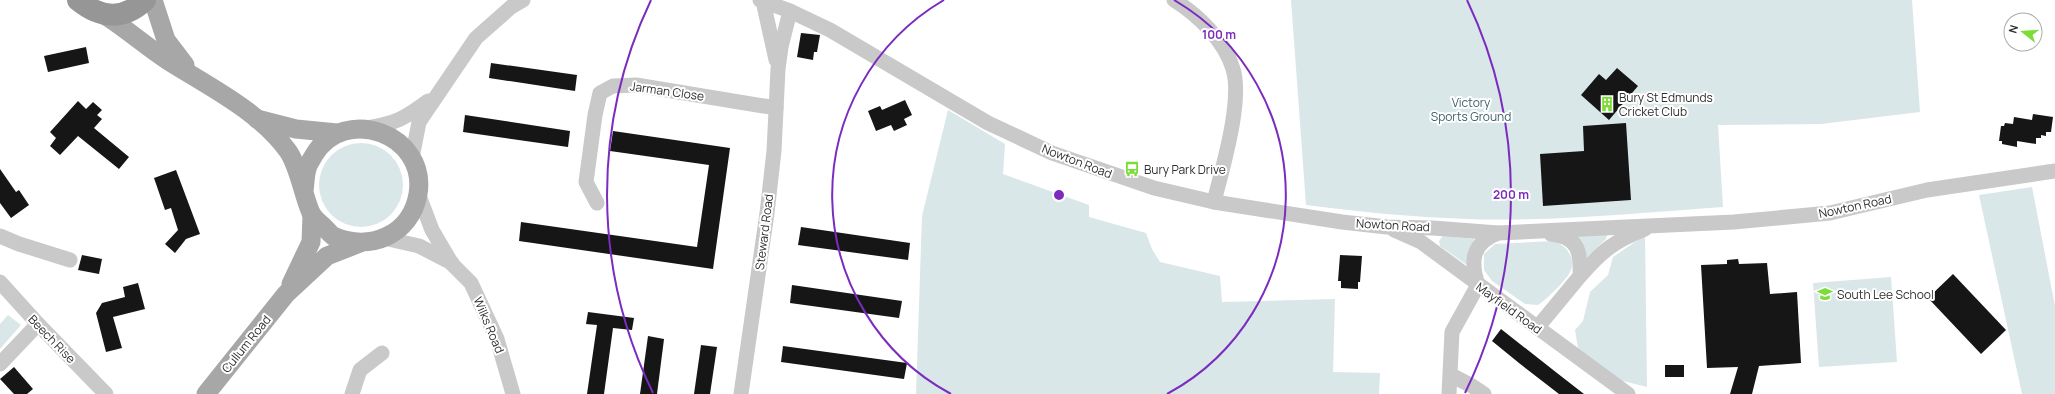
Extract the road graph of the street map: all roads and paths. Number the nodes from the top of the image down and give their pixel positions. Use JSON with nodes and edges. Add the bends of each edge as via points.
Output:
{"nodes":[{"id":1,"x":78,"y":0,"type":"edge"},
{"id":2,"x":146,"y":0,"type":"edge"},
{"id":3,"x":153,"y":0,"type":"edge"},
{"id":4,"x":523,"y":0,"type":"edge"},
{"id":5,"x":762,"y":1,"type":"edge"},
{"id":6,"x":1181,"y":2,"type":"edge"},
{"id":7,"x":790,"y":11,"type":"junction"},
{"id":8,"x":106,"y":16,"type":"junction"},
{"id":9,"x":778,"y":69,"type":"junction"},
{"id":10,"x":189,"y":72,"type":"junction"},
{"id":11,"x":437,"y":94,"type":"junction"},
{"id":12,"x":776,"y":108,"type":"junction"},
{"id":13,"x":257,"y":119,"type":"junction"},
{"id":14,"x":366,"y":128,"type":"junction"},
{"id":15,"x":337,"y":134,"type":"junction"},
{"id":16,"x":412,"y":158,"type":"junction"},
{"id":17,"x":2055,"y":172,"type":"edge"},
{"id":18,"x":304,"y":191,"type":"junction"},
{"id":19,"x":418,"y":193,"type":"junction"},
{"id":20,"x":1214,"y":202,"type":"junction"},
{"id":21,"x":597,"y":203,"type":"dead end"},
{"id":22,"x":312,"y":215,"type":"junction"},
{"id":23,"x":1654,"y":226,"type":"junction"},
{"id":24,"x":1387,"y":227,"type":"junction"},
{"id":25,"x":1538,"y":232,"type":"junction"},
{"id":26,"x":1498,"y":233,"type":"junction"},
{"id":27,"x":0,"y":236,"type":"edge"},
{"id":28,"x":384,"y":238,"type":"junction"},
{"id":29,"x":360,"y":243,"type":"junction"},
{"id":30,"x":70,"y":260,"type":"dead end"},
{"id":31,"x":452,"y":264,"type":"junction"},
{"id":32,"x":1580,"y":276,"type":"junction"},
{"id":33,"x":0,"y":282,"type":"edge"},
{"id":34,"x":1478,"y":285,"type":"junction"},
{"id":35,"x":286,"y":294,"type":"junction"},
{"id":36,"x":38,"y":324,"type":"junction"},
{"id":37,"x":1537,"y":328,"type":"junction"},
{"id":38,"x":382,"y":353,"type":"dead end"},
{"id":39,"x":0,"y":364,"type":"edge"},
{"id":40,"x":1451,"y":376,"type":"junction"},
{"id":41,"x":106,"y":394,"type":"edge"},
{"id":42,"x":206,"y":394,"type":"edge"},
{"id":43,"x":352,"y":394,"type":"edge"},
{"id":44,"x":513,"y":394,"type":"edge"},
{"id":45,"x":741,"y":394,"type":"edge"},
{"id":46,"x":1449,"y":394,"type":"edge"},
{"id":47,"x":1484,"y":394,"type":"edge"},
{"id":48,"x":1628,"y":394,"type":"edge"}],
"edges":[{"from":1,"to":8,"type":"highway"},
{"from":2,"to":8,"type":"highway","via":[[132,10]]},
{"from":3,"to":10,"type":"main road","via":[[166,40]]},
{"from":4,"to":11,"type":"street","via":[[511,7],[476,38]]},
{"from":5,"to":7,"type":"street","name":"Nowton Road"},
{"from":5,"to":9,"type":"street","name":"Steward Road"},
{"from":6,"to":20,"type":"street","via":[[1222,46],[1233,69],[1233,113]]},
{"from":7,"to":9,"type":"street","name":"Steward Road"},
{"from":7,"to":20,"type":"street","name":"Nowton Road","via":[[830,30],[1009,134],[1102,172],[1154,188]]},
{"from":8,"to":10,"type":"main road"},
{"from":9,"to":12,"type":"street","name":"Steward Road"},
{"from":10,"to":13,"type":"main road"},
{"from":11,"to":14,"type":"street","via":[[411,114],[392,124]]},
{"from":11,"to":16,"type":"street","via":[[419,122]]},
{"from":12,"to":21,"type":"street","name":"Jarman Close","via":[[636,85],[613,86],[600,93],[595,115],[586,182]]},
{"from":12,"to":45,"type":"street","name":"Steward Road","via":[[767,213]]},
{"from":13,"to":15,"type":"main road","via":[[296,129]]},
{"from":13,"to":18,"type":"main road","via":[[289,152]]},
{"from":14,"to":15,"type":"main road"},
{"from":14,"to":16,"type":"main road","via":[[384,132],[400,143]]},
{"from":15,"to":18,"type":"main road","via":[[318,148],[310,161]]},
{"from":16,"to":19,"type":"main road","via":[[418,175]]},
{"from":17,"to":23,"type":"street","name":"Nowton Road","via":[[1927,190],[1816,215]]},
{"from":18,"to":22,"type":"main road"},
{"from":19,"to":28,"type":"main road","via":[[413,212],[401,227]]},
{"from":19,"to":31,"type":"street","name":"Wilks Road","via":[[432,230]]},
{"from":20,"to":24,"type":"street","name":"Nowton Road"},
{"from":22,"to":29,"type":"main road","via":[[332,235]]},
{"from":22,"to":35,"type":"main road","name":"Cullum Road","via":[[311,242]]},
{"from":23,"to":25,"type":"street","name":"Nowton Road"},
{"from":23,"to":32,"type":"street","name":"Nowton Road","via":[[1619,240],[1602,252]]},
{"from":24,"to":26,"type":"street","name":"Nowton Road"},
{"from":24,"to":34,"type":"street","name":"Mayfield Road","via":[[1421,242]]},
{"from":25,"to":26,"type":"street","name":"Nowton Road"},
{"from":25,"to":32,"type":"street","name":"Nowton Road","via":[[1562,235],[1576,245],[1580,254]]},
{"from":26,"to":34,"type":"street","via":[[1486,238],[1472,261]]},
{"from":27,"to":30,"type":"street"},
{"from":28,"to":29,"type":"main road"},
{"from":28,"to":31,"type":"street","name":"Wilks Road","via":[[419,246]]},
{"from":29,"to":35,"type":"main road","name":"Cullum Road","via":[[327,256]]},
{"from":31,"to":44,"type":"street","name":"Wilks Road","via":[[471,283],[494,332]]},
{"from":32,"to":37,"type":"street","name":"Nowton Road"},
{"from":33,"to":36,"type":"street","name":"Beech Rise"},
{"from":34,"to":37,"type":"street","name":"Mayfield Road"},
{"from":34,"to":40,"type":"street","via":[[1452,332]]},
{"from":35,"to":42,"type":"main road","name":"Cullum Road"},
{"from":36,"to":39,"type":"street"},
{"from":36,"to":41,"type":"street","name":"Beech Rise"},
{"from":37,"to":48,"type":"street","name":"Mayfield Road"},
{"from":38,"to":43,"type":"street","via":[[360,370]]},
{"from":40,"to":46,"type":"street"},
{"from":40,"to":47,"type":"street"}]}
